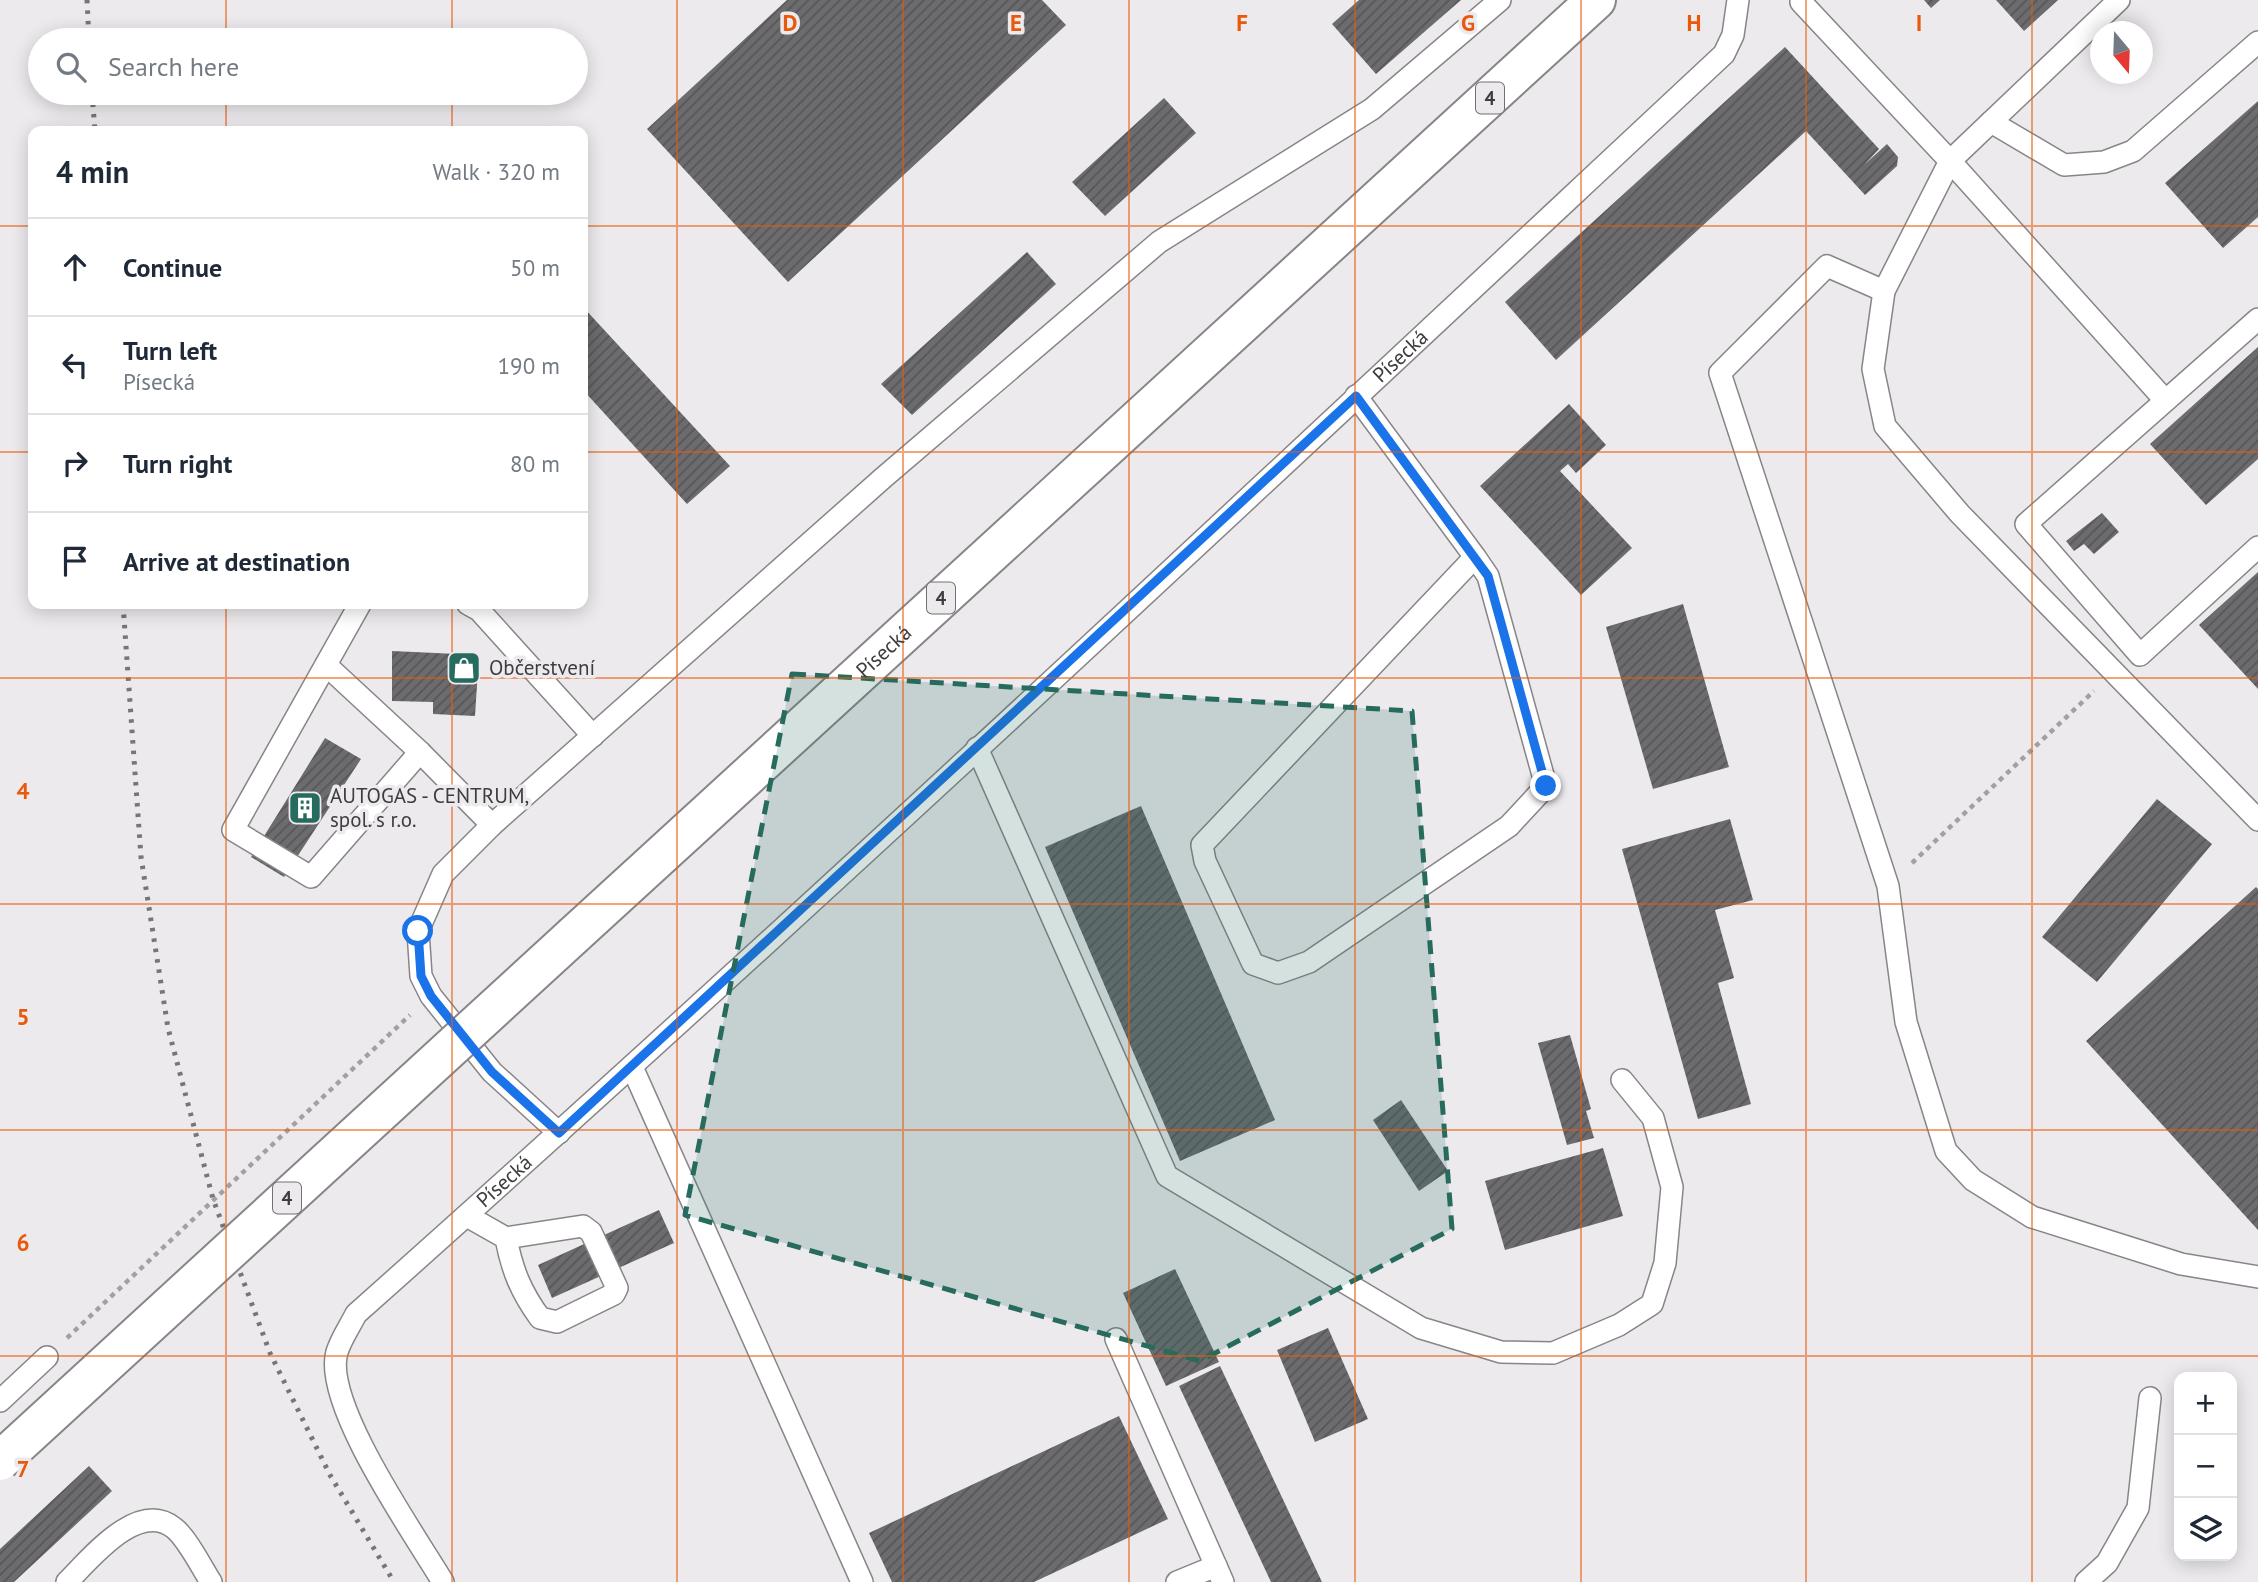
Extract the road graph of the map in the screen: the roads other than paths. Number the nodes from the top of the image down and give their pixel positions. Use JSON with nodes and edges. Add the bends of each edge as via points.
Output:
{"nodes":[{"id":1,"x":1500,"y":0,"type":"edge"},
{"id":2,"x":1596,"y":0,"type":"edge"},
{"id":3,"x":1738,"y":0,"type":"edge"},
{"id":4,"x":2119,"y":0,"type":"edge"},
{"id":5,"x":1801,"y":1,"type":"edge"},
{"id":6,"x":2258,"y":42,"type":"edge"},
{"id":7,"x":1991,"y":122,"type":"junction"},
{"id":8,"x":1950,"y":161,"type":"junction"},
{"id":9,"x":1884,"y":291,"type":"junction"},
{"id":10,"x":2258,"y":319,"type":"edge"},
{"id":11,"x":1356,"y":396,"type":"junction"},
{"id":12,"x":2164,"y":400,"type":"junction"},
{"id":13,"x":2258,"y":547,"type":"edge"},
{"id":14,"x":1475,"y":557,"type":"junction"},
{"id":15,"x":357,"y":609,"type":"edge"},
{"id":16,"x":477,"y":609,"type":"edge"},
{"id":17,"x":326,"y":665,"type":"junction"},
{"id":18,"x":593,"y":736,"type":"junction"},
{"id":19,"x":977,"y":748,"type":"junction"},
{"id":20,"x":420,"y":752,"type":"junction"},
{"id":21,"x":2258,"y":820,"type":"edge"},
{"id":22,"x":492,"y":825,"type":"junction"},
{"id":23,"x":632,"y":1067,"type":"junction"},
{"id":24,"x":1622,"y":1080,"type":"dead end"},
{"id":25,"x":559,"y":1133,"type":"junction"},
{"id":26,"x":467,"y":1216,"type":"junction"},
{"id":27,"x":506,"y":1238,"type":"junction"},
{"id":28,"x":2258,"y":1277,"type":"edge"},
{"id":29,"x":1116,"y":1339,"type":"dead end"},
{"id":30,"x":47,"y":1357,"type":"road end"},
{"id":31,"x":2150,"y":1398,"type":"dead end"},
{"id":32,"x":0,"y":1401,"type":"edge"},
{"id":33,"x":0,"y":1461,"type":"edge"},
{"id":34,"x":1219,"y":1574,"type":"edge"},
{"id":35,"x":67,"y":1582,"type":"edge"},
{"id":36,"x":211,"y":1582,"type":"edge"},
{"id":37,"x":443,"y":1582,"type":"edge"},
{"id":38,"x":862,"y":1582,"type":"edge"},
{"id":39,"x":1177,"y":1582,"type":"edge"},
{"id":40,"x":2086,"y":1582,"type":"edge"}],
"edges":[{"from":1,"to":18,"type":"lane","via":[[1372,109],[1158,242]]},
{"from":2,"to":33,"type":"main road","name":"Písecká","number":"4","bridge":true},
{"from":3,"to":11,"type":"lane","name":"Písecká","via":[[1733,35],[1724,54]]},
{"from":4,"to":7,"type":"lane"},
{"from":5,"to":8,"type":"lane"},
{"from":6,"to":7,"type":"lane","via":[[2133,151],[2105,162],[2064,165]]},
{"from":7,"to":8,"type":"lane"},
{"from":8,"to":9,"type":"lane"},
{"from":8,"to":12,"type":"lane"},
{"from":9,"to":21,"type":"lane","via":[[1873,369],[1885,426],[1960,514]]},
{"from":9,"to":28,"type":"lane","via":[[1827,266],[1720,373],[1888,886],[1906,1022],[1946,1151],[1973,1180],[2032,1217],[2181,1264]]},
{"from":10,"to":12,"type":"lane"},
{"from":11,"to":14,"type":"lane"},
{"from":11,"to":19,"type":"lane","name":"Písecká"},
{"from":12,"to":13,"type":"lane","via":[[2026,524],[2140,655]]},
{"from":14,"to":14,"type":"lane","via":[[1488,576],[1546,786],[1509,825],[1309,962],[1278,973],[1253,964],[1205,861],[1202,845]]},
{"from":15,"to":17,"type":"lane"},
{"from":16,"to":18,"type":"lane"},
{"from":17,"to":20,"type":"lane"},
{"from":17,"to":20,"type":"lane","via":[[233,830],[312,877]]},
{"from":18,"to":22,"type":"lane"},
{"from":19,"to":23,"type":"lane","name":"Písecká"},
{"from":19,"to":24,"type":"lane","via":[[1167,1176],[1421,1328],[1501,1352],[1553,1353],[1619,1325],[1652,1304],[1665,1264],[1672,1187],[1653,1118]]},
{"from":20,"to":22,"type":"lane"},
{"from":22,"to":25,"type":"lane","via":[[443,874],[418,931],[421,976],[431,996],[492,1072]]},
{"from":23,"to":25,"type":"lane","name":"Písecká"},
{"from":23,"to":38,"type":"lane"},
{"from":25,"to":26,"type":"lane","name":"Písecká"},
{"from":26,"to":27,"type":"lane"},
{"from":26,"to":37,"type":"lane","name":"Písecká","via":[[356,1314],[337,1354],[337,1385],[352,1428]]},
{"from":27,"to":27,"type":"lane","via":[[521,1292],[540,1318],[557,1321],[614,1294],[617,1288],[591,1232],[583,1226]]},
{"from":29,"to":34,"type":"lane"},
{"from":30,"to":32,"type":"lane"},
{"from":31,"to":40,"type":"lane","via":[[2138,1508],[2107,1563]]},
{"from":34,"to":39,"type":"lane"},
{"from":35,"to":36,"type":"lane","via":[[122,1529],[150,1520],[174,1527]]}]}
